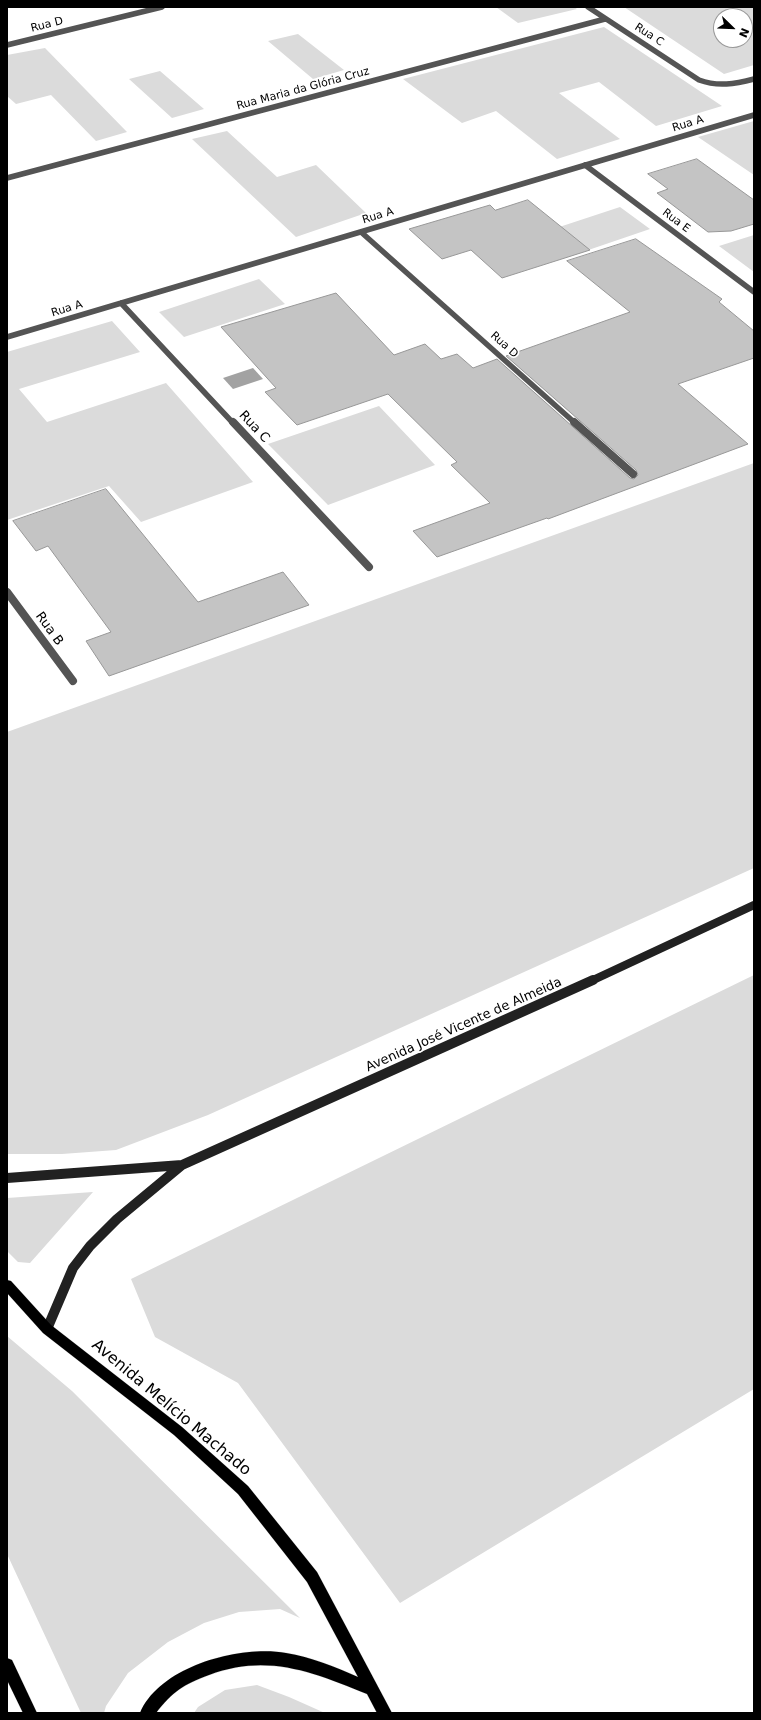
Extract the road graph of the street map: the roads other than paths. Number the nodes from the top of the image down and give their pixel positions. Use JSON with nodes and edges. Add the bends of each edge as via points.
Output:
{"nodes":[{"id":1,"x":162,"y":7,"type":"edge"},
{"id":2,"x":588,"y":7,"type":"edge"},
{"id":3,"x":605,"y":19,"type":"junction"},
{"id":4,"x":7,"y":45,"type":"edge"},
{"id":5,"x":754,"y":79,"type":"edge"},
{"id":6,"x":754,"y":115,"type":"edge"},
{"id":7,"x":585,"y":165,"type":"junction"},
{"id":8,"x":7,"y":178,"type":"edge"},
{"id":9,"x":361,"y":232,"type":"junction"},
{"id":10,"x":754,"y":292,"type":"edge"},
{"id":11,"x":121,"y":303,"type":"junction"},
{"id":12,"x":7,"y":337,"type":"edge"},
{"id":13,"x":633,"y":474,"type":"dead end"},
{"id":14,"x":369,"y":567,"type":"dead end"},
{"id":15,"x":7,"y":592,"type":"edge"},
{"id":16,"x":73,"y":681,"type":"dead end"},
{"id":17,"x":754,"y":905,"type":"edge"},
{"id":18,"x":182,"y":1165,"type":"junction"},
{"id":19,"x":7,"y":1178,"type":"edge"},
{"id":20,"x":7,"y":1285,"type":"edge"},
{"id":21,"x":47,"y":1329,"type":"junction"},
{"id":22,"x":7,"y":1665,"type":"edge"},
{"id":23,"x":372,"y":1689,"type":"junction"},
{"id":24,"x":30,"y":1713,"type":"edge"},
{"id":25,"x":147,"y":1713,"type":"edge"},
{"id":26,"x":386,"y":1713,"type":"edge"}],
"edges":[{"from":1,"to":4,"type":"street","name":"Rua D"},
{"from":2,"to":3,"type":"street","name":"Rua C"},
{"from":3,"to":5,"type":"street","name":"Rua C","via":[[699,80],[723,86]]},
{"from":3,"to":8,"type":"street","name":"Rua Maria da Glória Cruz"},
{"from":6,"to":7,"type":"street","name":"Rua A"},
{"from":7,"to":9,"type":"street","name":"Rua A"},
{"from":7,"to":10,"type":"street","name":"Rua E"},
{"from":9,"to":11,"type":"street","name":"Rua A"},
{"from":9,"to":13,"type":"street","name":"Rua D"},
{"from":11,"to":12,"type":"street","name":"Rua A"},
{"from":11,"to":14,"type":"street","name":"Rua C"},
{"from":15,"to":16,"type":"street","name":"Rua B"},
{"from":17,"to":18,"type":"street","name":"Avenida José Vicente de Almeida","via":[[564,994]]},
{"from":18,"to":19,"type":"street"},
{"from":18,"to":21,"type":"street","via":[[117,1219],[90,1246],[73,1268]]},
{"from":20,"to":21,"type":"main road","name":"Avenida Melício Machado"},
{"from":21,"to":23,"type":"main road","name":"Avenida Melício Machado","via":[[178,1431],[243,1490],[312,1577]]},
{"from":22,"to":24,"type":"main road"},
{"from":23,"to":25,"type":"main road","via":[[307,1664],[273,1657],[241,1659],[217,1664],[176,1682]]},
{"from":23,"to":26,"type":"main road","name":"Avenida Melício Machado"}]}
